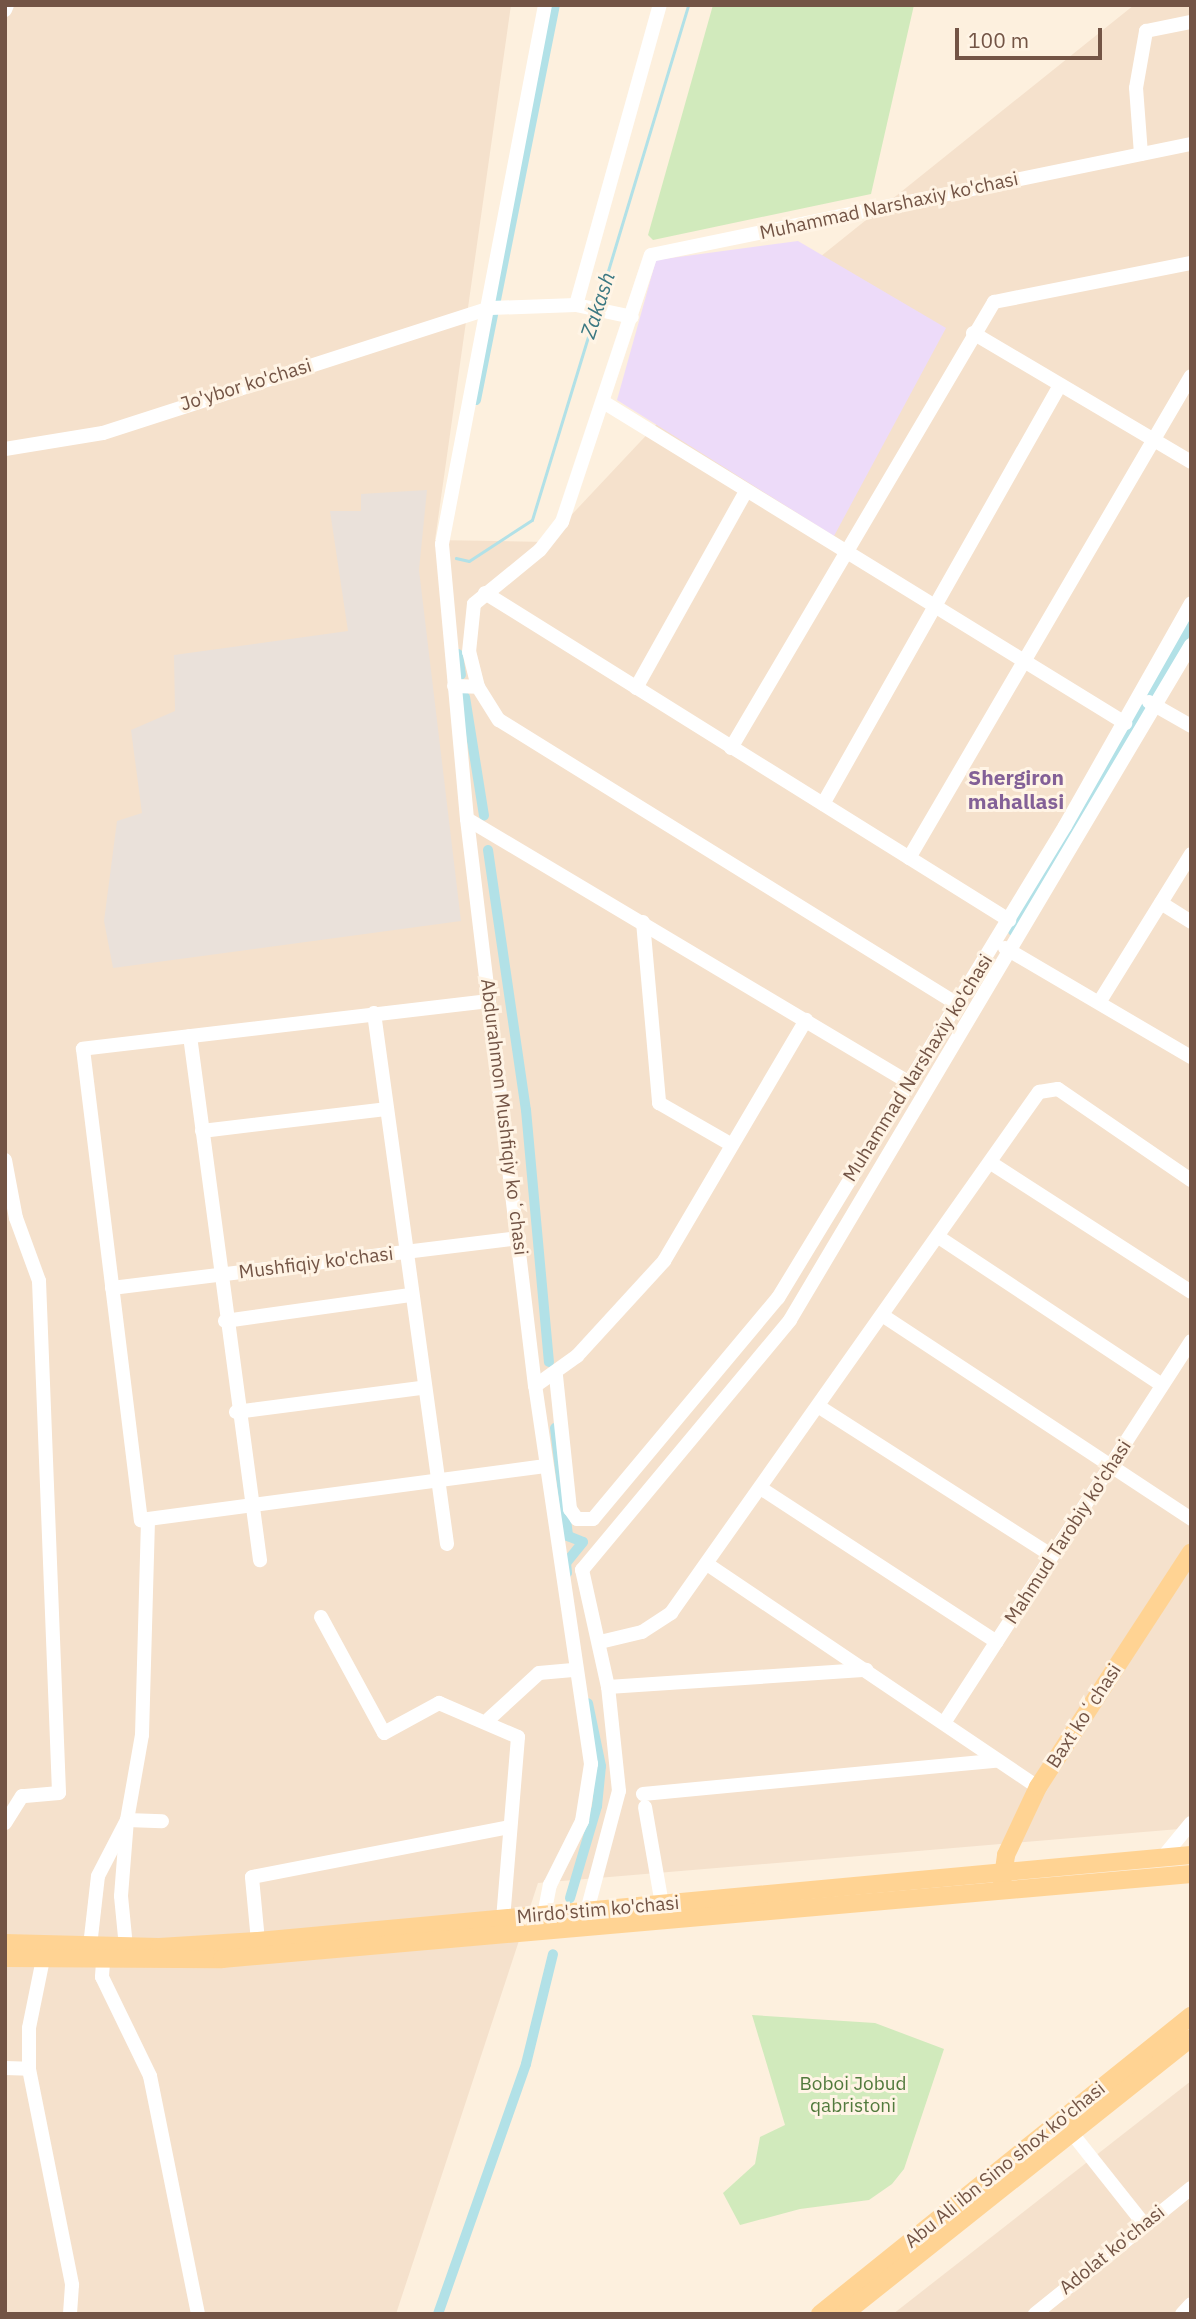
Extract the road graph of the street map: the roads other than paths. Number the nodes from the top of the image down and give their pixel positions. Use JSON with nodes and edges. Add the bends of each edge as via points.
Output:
{"nodes":[{"id":1,"x":545,"y":5,"type":"edge"},
{"id":2,"x":660,"y":5,"type":"edge"},
{"id":3,"x":1191,"y":22,"type":"edge"},
{"id":4,"x":1191,"y":144,"type":"edge"},
{"id":5,"x":1141,"y":154,"type":"junction"},
{"id":6,"x":1191,"y":263,"type":"edge"},
{"id":7,"x":583,"y":305,"type":"junction"},
{"id":8,"x":488,"y":309,"type":"junction"},
{"id":9,"x":626,"y":316,"type":"junction"},
{"id":10,"x":973,"y":333,"type":"junction"},
{"id":11,"x":1191,"y":376,"type":"edge"},
{"id":12,"x":1060,"y":385,"type":"junction"},
{"id":13,"x":605,"y":403,"type":"junction"},
{"id":14,"x":1153,"y":441,"type":"junction"},
{"id":15,"x":5,"y":449,"type":"edge"},
{"id":16,"x":1191,"y":461,"type":"edge"},
{"id":17,"x":745,"y":493,"type":"junction"},
{"id":18,"x":842,"y":552,"type":"junction"},
{"id":19,"x":485,"y":593,"type":"junction"},
{"id":20,"x":1191,"y":603,"type":"edge"},
{"id":21,"x":934,"y":607,"type":"junction"},
{"id":22,"x":1191,"y":645,"type":"edge"},
{"id":23,"x":1025,"y":662,"type":"junction"},
{"id":24,"x":454,"y":686,"type":"junction"},
{"id":25,"x":478,"y":687,"type":"junction"},
{"id":26,"x":636,"y":688,"type":"junction"},
{"id":27,"x":1139,"y":697,"type":"junction"},
{"id":28,"x":1156,"y":706,"type":"junction"},
{"id":29,"x":1125,"y":723,"type":"junction"},
{"id":30,"x":1191,"y":726,"type":"edge"},
{"id":31,"x":731,"y":748,"type":"junction"},
{"id":32,"x":823,"y":804,"type":"junction"},
{"id":33,"x":467,"y":819,"type":"junction"},
{"id":34,"x":1191,"y":854,"type":"edge"},
{"id":35,"x":909,"y":858,"type":"junction"},
{"id":36,"x":1161,"y":903,"type":"junction"},
{"id":37,"x":1009,"y":920,"type":"junction"},
{"id":38,"x":643,"y":922,"type":"junction"},
{"id":39,"x":1191,"y":922,"type":"edge"},
{"id":40,"x":996,"y":942,"type":"junction"},
{"id":41,"x":1011,"y":951,"type":"junction"},
{"id":42,"x":489,"y":1001,"type":"junction"},
{"id":43,"x":1100,"y":1001,"type":"junction"},
{"id":44,"x":957,"y":1004,"type":"junction"},
{"id":45,"x":374,"y":1013,"type":"junction"},
{"id":46,"x":806,"y":1020,"type":"junction"},
{"id":47,"x":190,"y":1036,"type":"junction"},
{"id":48,"x":1191,"y":1057,"type":"edge"},
{"id":49,"x":908,"y":1082,"type":"junction"},
{"id":50,"x":386,"y":1109,"type":"junction"},
{"id":51,"x":202,"y":1131,"type":"junction"},
{"id":52,"x":733,"y":1145,"type":"junction"},
{"id":53,"x":5,"y":1160,"type":"edge"},
{"id":54,"x":991,"y":1163,"type":"junction"},
{"id":55,"x":1191,"y":1180,"type":"edge"},
{"id":56,"x":519,"y":1238,"type":"junction"},
{"id":57,"x":940,"y":1238,"type":"junction"},
{"id":58,"x":405,"y":1251,"type":"junction"},
{"id":59,"x":219,"y":1275,"type":"junction"},
{"id":60,"x":113,"y":1288,"type":"junction"},
{"id":61,"x":1191,"y":1292,"type":"edge"},
{"id":62,"x":410,"y":1294,"type":"junction"},
{"id":63,"x":885,"y":1317,"type":"junction"},
{"id":64,"x":225,"y":1321,"type":"junction"},
{"id":65,"x":1191,"y":1340,"type":"edge"},
{"id":66,"x":556,"y":1376,"type":"junction"},
{"id":67,"x":1162,"y":1385,"type":"junction"},
{"id":68,"x":535,"y":1386,"type":"junction"},
{"id":69,"x":422,"y":1388,"type":"junction"},
{"id":70,"x":821,"y":1408,"type":"junction"},
{"id":71,"x":236,"y":1412,"type":"junction"},
{"id":72,"x":545,"y":1466,"type":"junction"},
{"id":73,"x":1109,"y":1468,"type":"junction"},
{"id":74,"x":436,"y":1478,"type":"junction"},
{"id":75,"x":762,"y":1489,"type":"junction"},
{"id":76,"x":249,"y":1501,"type":"junction"},
{"id":77,"x":148,"y":1519,"type":"junction"},
{"id":78,"x":1191,"y":1519,"type":"edge"},
{"id":79,"x":447,"y":1544,"type":"dead end"},
{"id":80,"x":1191,"y":1552,"type":"edge"},
{"id":81,"x":1052,"y":1556,"type":"junction"},
{"id":82,"x":260,"y":1560,"type":"dead end"},
{"id":83,"x":707,"y":1564,"type":"junction"},
{"id":84,"x":321,"y":1617,"type":"dead end"},
{"id":85,"x":600,"y":1642,"type":"junction"},
{"id":86,"x":997,"y":1642,"type":"junction"},
{"id":87,"x":573,"y":1670,"type":"junction"},
{"id":88,"x":866,"y":1670,"type":"junction"},
{"id":89,"x":608,"y":1687,"type":"junction"},
{"id":90,"x":489,"y":1719,"type":"junction"},
{"id":91,"x":944,"y":1723,"type":"junction"},
{"id":92,"x":995,"y":1761,"type":"junction"},
{"id":93,"x":1038,"y":1787,"type":"junction"},
{"id":94,"x":127,"y":1820,"type":"junction"},
{"id":95,"x":162,"y":1821,"type":"dead end"},
{"id":96,"x":5,"y":1823,"type":"edge"},
{"id":97,"x":1191,"y":1823,"type":"edge"},
{"id":98,"x":509,"y":1827,"type":"junction"},
{"id":99,"x":1191,"y":1855,"type":"edge"},
{"id":100,"x":1163,"y":1857,"type":"junction"},
{"id":101,"x":1191,"y":1874,"type":"edge"},
{"id":102,"x":1002,"y":1882,"type":"junction"},
{"id":103,"x":662,"y":1905,"type":"junction"},
{"id":104,"x":587,"y":1911,"type":"junction"},
{"id":105,"x":544,"y":1915,"type":"junction"},
{"id":106,"x":503,"y":1919,"type":"junction"},
{"id":107,"x":258,"y":1941,"type":"junction"},
{"id":108,"x":5,"y":1943,"type":"edge"},
{"id":109,"x":126,"y":1947,"type":"junction"},
{"id":110,"x":99,"y":1951,"type":"junction"},
{"id":111,"x":5,"y":1958,"type":"edge"},
{"id":112,"x":43,"y":1959,"type":"junction"},
{"id":113,"x":1191,"y":2016,"type":"edge"},
{"id":114,"x":1191,"y":2038,"type":"edge"},
{"id":115,"x":5,"y":2068,"type":"edge"},
{"id":116,"x":29,"y":2068,"type":"junction"},
{"id":117,"x":1071,"y":2132,"type":"junction"},
{"id":118,"x":1191,"y":2188,"type":"edge"},
{"id":119,"x":1143,"y":2223,"type":"junction"},
{"id":120,"x":1191,"y":2304,"type":"edge"},
{"id":121,"x":70,"y":2314,"type":"edge"},
{"id":122,"x":198,"y":2314,"type":"edge"},
{"id":123,"x":820,"y":2314,"type":"edge"},
{"id":124,"x":844,"y":2314,"type":"edge"},
{"id":125,"x":1035,"y":2314,"type":"edge"},
{"id":126,"x":1182,"y":2314,"type":"edge"}],
"edges":[{"from":1,"to":8,"type":"street","name":"Abdurahmon Mushfiqiy koʻchasi"},
{"from":2,"to":7,"type":"street"},
{"from":3,"to":5,"type":"street","via":[[1146,31],[1136,88]]},
{"from":4,"to":5,"type":"street","name":"Muhammad Narshaxiy ko'chasi"},
{"from":5,"to":9,"type":"street","name":"Muhammad Narshaxiy ko'chasi","via":[[651,256]]},
{"from":6,"to":10,"type":"street","via":[[993,302]]},
{"from":7,"to":8,"type":"street"},
{"from":7,"to":9,"type":"street"},
{"from":8,"to":15,"type":"street","name":"Jo'ybor ko'chasi","via":[[103,433]]},
{"from":8,"to":24,"type":"street","name":"Abdurahmon Mushfiqiy koʻchasi","via":[[442,544]]},
{"from":9,"to":13,"type":"street"},
{"from":10,"to":12,"type":"street"},
{"from":10,"to":18,"type":"street"},
{"from":11,"to":14,"type":"street"},
{"from":12,"to":14,"type":"street"},
{"from":12,"to":21,"type":"street"},
{"from":13,"to":17,"type":"street"},
{"from":13,"to":19,"type":"street","via":[[562,522],[540,550]]},
{"from":14,"to":16,"type":"street"},
{"from":14,"to":23,"type":"street"},
{"from":17,"to":18,"type":"street"},
{"from":17,"to":26,"type":"street"},
{"from":18,"to":21,"type":"street"},
{"from":18,"to":31,"type":"street"},
{"from":19,"to":25,"type":"street","via":[[474,604],[470,625]]},
{"from":19,"to":26,"type":"street"},
{"from":20,"to":27,"type":"street","name":"Muhammad Narshaxiy ko'chasi"},
{"from":21,"to":23,"type":"street"},
{"from":21,"to":32,"type":"street"},
{"from":22,"to":28,"type":"street"},
{"from":23,"to":29,"type":"street"},
{"from":23,"to":35,"type":"street"},
{"from":24,"to":25,"type":"street"},
{"from":24,"to":33,"type":"street","name":"Abdurahmon Mushfiqiy koʻchasi"},
{"from":25,"to":44,"type":"street","via":[[499,720]]},
{"from":26,"to":31,"type":"street"},
{"from":27,"to":28,"type":"street"},
{"from":27,"to":29,"type":"street","name":"Muhammad Narshaxiy ko'chasi"},
{"from":28,"to":30,"type":"street"},
{"from":28,"to":41,"type":"street"},
{"from":29,"to":37,"type":"street","name":"Muhammad Narshaxiy ko'chasi"},
{"from":31,"to":32,"type":"street"},
{"from":32,"to":35,"type":"street"},
{"from":33,"to":38,"type":"street"},
{"from":33,"to":42,"type":"street","name":"Abdurahmon Mushfiqiy koʻchasi"},
{"from":34,"to":36,"type":"street"},
{"from":35,"to":37,"type":"street"},
{"from":36,"to":39,"type":"street"},
{"from":36,"to":43,"type":"street"},
{"from":37,"to":40,"type":"street","name":"Muhammad Narshaxiy ko'chasi"},
{"from":38,"to":46,"type":"street"},
{"from":38,"to":52,"type":"street","via":[[659,1102]]},
{"from":40,"to":41,"type":"street"},
{"from":40,"to":44,"type":"street","name":"Muhammad Narshaxiy ko'chasi"},
{"from":41,"to":43,"type":"street"},
{"from":41,"to":85,"type":"street","via":[[790,1320],[582,1570]]},
{"from":42,"to":45,"type":"street"},
{"from":42,"to":56,"type":"street","name":"Abdurahmon Mushfiqiy koʻchasi"},
{"from":43,"to":48,"type":"street"},
{"from":44,"to":49,"type":"street","name":"Muhammad Narshaxiy ko'chasi"},
{"from":45,"to":47,"type":"street"},
{"from":45,"to":50,"type":"street"},
{"from":46,"to":49,"type":"street"},
{"from":46,"to":52,"type":"street"},
{"from":47,"to":51,"type":"street"},
{"from":47,"to":60,"type":"street","via":[[83,1049]]},
{"from":49,"to":66,"type":"street","name":"Muhammad Narshaxiy ko'chasi","via":[[778,1298],[593,1519],[577,1518],[570,1509]]},
{"from":50,"to":51,"type":"street"},
{"from":50,"to":58,"type":"street"},
{"from":51,"to":59,"type":"street"},
{"from":52,"to":66,"type":"street","via":[[664,1261]]},
{"from":53,"to":96,"type":"street","via":[[16,1219],[39,1281],[59,1793],[22,1796]]},
{"from":54,"to":55,"type":"street","via":[[1046,1087]]},
{"from":54,"to":57,"type":"street"},
{"from":54,"to":61,"type":"street"},
{"from":56,"to":58,"type":"street","name":"Mushfiqiy ko'chasi"},
{"from":56,"to":68,"type":"street","name":"Abdurahmon Mushfiqiy koʻchasi"},
{"from":57,"to":63,"type":"street"},
{"from":57,"to":67,"type":"street"},
{"from":58,"to":59,"type":"street","name":"Mushfiqiy ko'chasi"},
{"from":58,"to":62,"type":"street"},
{"from":59,"to":60,"type":"street","name":"Mushfiqiy ko'chasi"},
{"from":59,"to":64,"type":"street"},
{"from":60,"to":77,"type":"street","via":[[141,1520]]},
{"from":62,"to":64,"type":"street"},
{"from":62,"to":69,"type":"street"},
{"from":63,"to":70,"type":"street"},
{"from":63,"to":73,"type":"street"},
{"from":64,"to":71,"type":"street"},
{"from":65,"to":67,"type":"street","name":"Mahmud Tarobiy ko'chasi"},
{"from":66,"to":68,"type":"street"},
{"from":67,"to":73,"type":"street","name":"Mahmud Tarobiy ko'chasi"},
{"from":68,"to":72,"type":"street","name":"Abdurahmon Mushfiqiy koʻchasi"},
{"from":69,"to":71,"type":"street"},
{"from":69,"to":74,"type":"street"},
{"from":70,"to":75,"type":"street"},
{"from":70,"to":81,"type":"street"},
{"from":71,"to":76,"type":"street"},
{"from":72,"to":74,"type":"street"},
{"from":72,"to":87,"type":"street","name":"Abdurahmon Mushfiqiy koʻchasi"},
{"from":73,"to":78,"type":"street"},
{"from":73,"to":81,"type":"street","name":"Mahmud Tarobiy ko'chasi"},
{"from":74,"to":76,"type":"street"},
{"from":74,"to":79,"type":"street"},
{"from":75,"to":83,"type":"street"},
{"from":75,"to":86,"type":"street"},
{"from":76,"to":77,"type":"street"},
{"from":76,"to":82,"type":"street"},
{"from":77,"to":94,"type":"street","via":[[142,1735]]},
{"from":80,"to":93,"type":"main road","name":"Baxt koʻchasi"},
{"from":81,"to":86,"type":"street","name":"Mahmud Tarobiy ko'chasi"},
{"from":83,"to":85,"type":"street","via":[[671,1613],[642,1632]]},
{"from":83,"to":88,"type":"street"},
{"from":84,"to":90,"type":"street","via":[[384,1733],[439,1703]]},
{"from":85,"to":89,"type":"street"},
{"from":86,"to":91,"type":"street","name":"Mahmud Tarobiy ko'chasi"},
{"from":87,"to":90,"type":"street","via":[[539,1673]]},
{"from":87,"to":105,"type":"street","name":"Abdurahmon Mushfiqiy koʻchasi","via":[[590,1788],[582,1821],[550,1885]]},
{"from":88,"to":89,"type":"street"},
{"from":88,"to":91,"type":"street"},
{"from":89,"to":104,"type":"street","via":[[620,1791]]},
{"from":90,"to":98,"type":"street","via":[[518,1737]]},
{"from":91,"to":92,"type":"street"},
{"from":92,"to":93,"type":"street"},
{"from":92,"to":103,"type":"street","via":[[644,1801]]},
{"from":93,"to":102,"type":"main road","name":"Baxt koʻchasi"},
{"from":94,"to":95,"type":"street"},
{"from":94,"to":109,"type":"street","via":[[121,1871]]},
{"from":94,"to":110,"type":"street","via":[[98,1876]]},
{"from":97,"to":100,"type":"street"},
{"from":98,"to":106,"type":"street"},
{"from":98,"to":107,"type":"street","via":[[252,1877]]},
{"from":99,"to":100,"type":"main road","name":"Mirdo'stim ko'chasi"},
{"from":100,"to":102,"type":"main road","name":"Mirdo'stim ko'chasi"},
{"from":101,"to":102,"type":"main road","name":"Mirdo'stim ko'chasi"},
{"from":102,"to":103,"type":"main road","name":"Mirdo'stim ko'chasi"},
{"from":102,"to":110,"type":"main road","name":"Mirdo'stim ko'chasi","via":[[222,1959]]},
{"from":103,"to":104,"type":"main road","name":"Mirdo'stim ko'chasi"},
{"from":104,"to":105,"type":"main road","name":"Mirdo'stim ko'chasi"},
{"from":105,"to":106,"type":"main road","name":"Mirdo'stim ko'chasi"},
{"from":106,"to":107,"type":"main road","name":"Mirdo'stim ko'chasi"},
{"from":107,"to":109,"type":"main road","name":"Mirdo'stim ko'chasi"},
{"from":108,"to":110,"type":"main road","name":"Mirdo'stim ko'chasi"},
{"from":109,"to":110,"type":"main road","name":"Mirdo'stim ko'chasi"},
{"from":110,"to":112,"type":"main road","name":"Mirdo'stim ko'chasi"},
{"from":110,"to":122,"type":"street","via":[[102,1977],[150,2076]]},
{"from":111,"to":112,"type":"main road","name":"Mirdo'stim ko'chasi"},
{"from":112,"to":116,"type":"street","via":[[29,2028]]},
{"from":113,"to":123,"type":"main road","name":"Abu Ali ibn Sino shox ko'chasi"},
{"from":114,"to":117,"type":"main road","name":"Abu Ali ibn Sino shox ko'chasi"},
{"from":115,"to":116,"type":"street"},
{"from":116,"to":121,"type":"street","via":[[72,2285]]},
{"from":117,"to":119,"type":"street"},
{"from":117,"to":124,"type":"main road","name":"Abu Ali ibn Sino shox ko'chasi"},
{"from":118,"to":119,"type":"street","name":"Adolat ko'chasi"},
{"from":119,"to":125,"type":"street","name":"Adolat ko'chasi"},
{"from":120,"to":126,"type":"street"}]}
